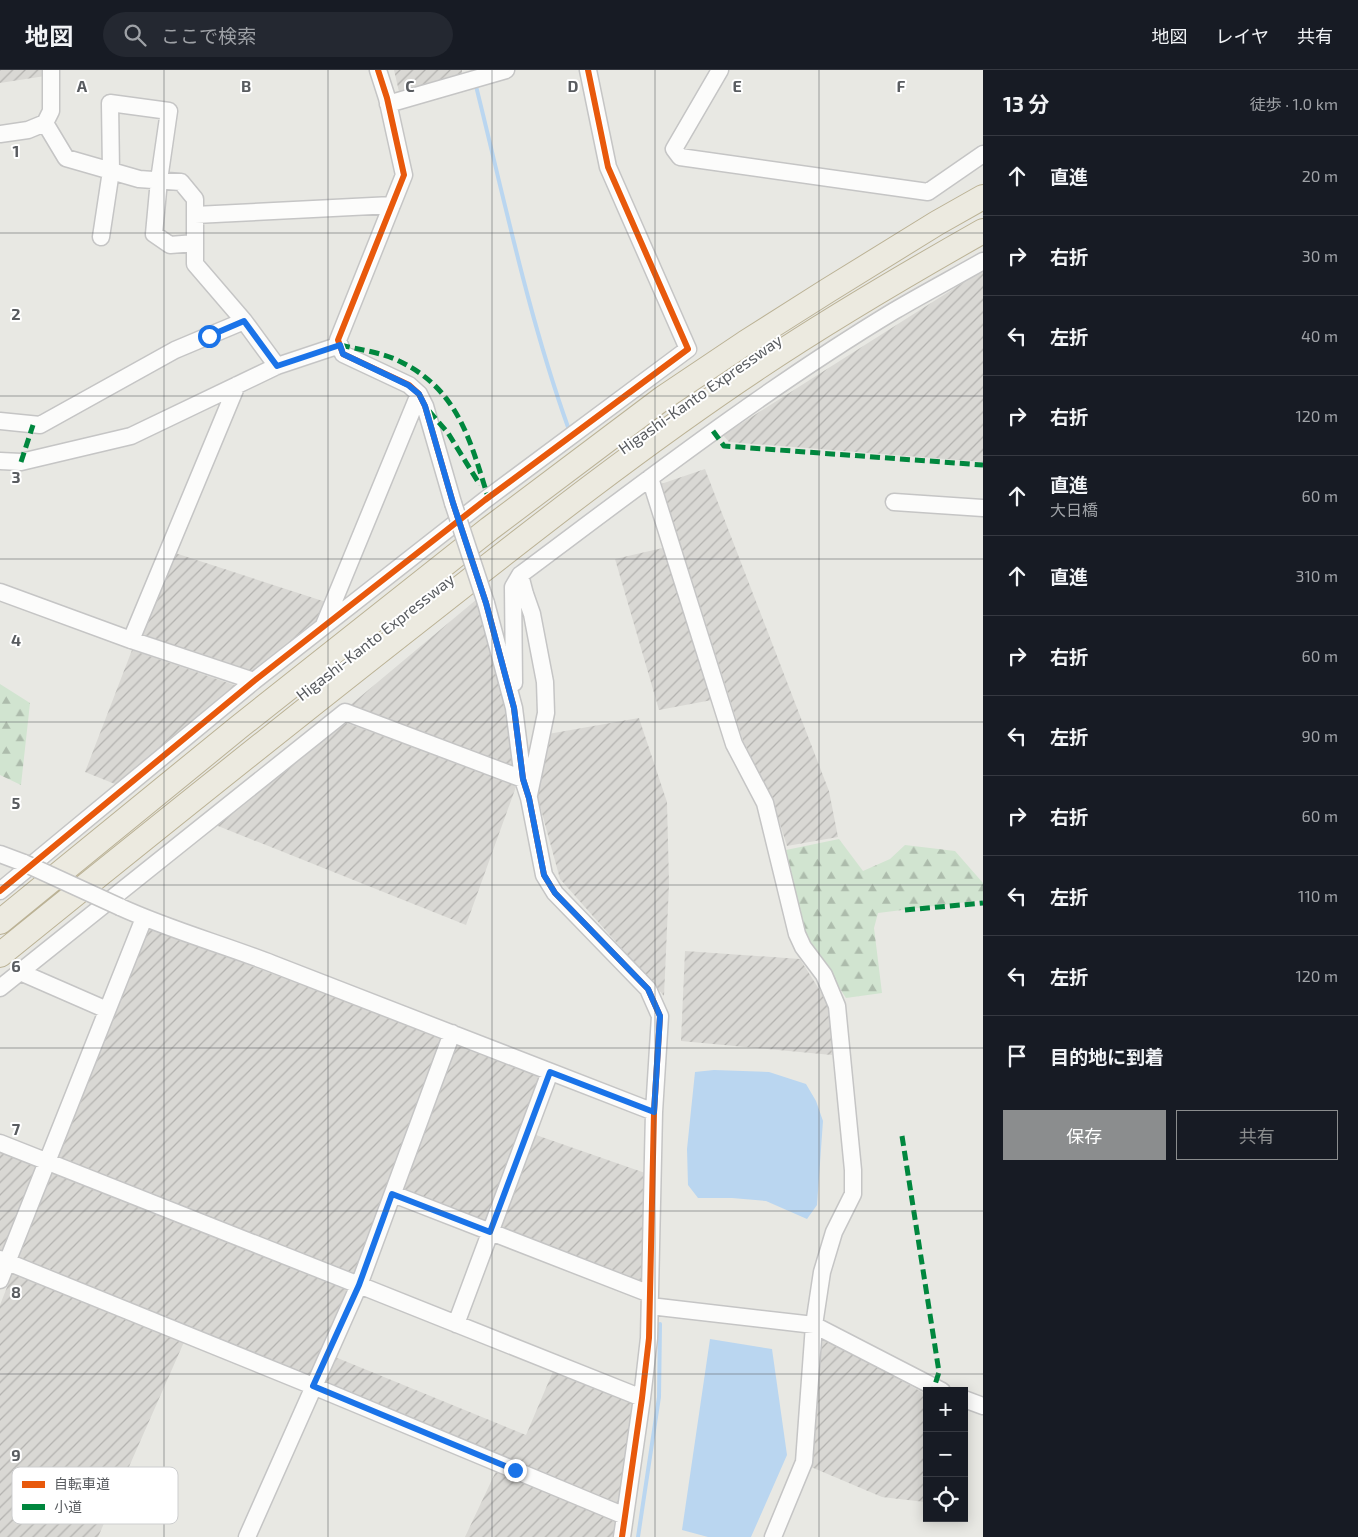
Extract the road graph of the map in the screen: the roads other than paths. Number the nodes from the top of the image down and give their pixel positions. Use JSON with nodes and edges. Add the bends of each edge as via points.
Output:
{"nodes":[{"id":1,"x":51,"y":70,"type":"edge"},
{"id":2,"x":378,"y":70,"type":"edge"},
{"id":3,"x":506,"y":70,"type":"edge"},
{"id":4,"x":588,"y":70,"type":"edge"},
{"id":5,"x":720,"y":70,"type":"edge"},
{"id":6,"x":388,"y":104,"type":"junction"},
{"id":7,"x":45,"y":123,"type":"junction"},
{"id":8,"x":0,"y":134,"type":"edge"},
{"id":9,"x":983,"y":154,"type":"edge"},
{"id":10,"x":111,"y":171,"type":"junction"},
{"id":11,"x":159,"y":180,"type":"junction"},
{"id":12,"x":983,"y":197,"type":"edge"},
{"id":13,"x":392,"y":205,"type":"junction"},
{"id":14,"x":195,"y":215,"type":"junction"},
{"id":15,"x":983,"y":231,"type":"edge"},
{"id":16,"x":101,"y":237,"type":"dead end"},
{"id":17,"x":195,"y":243,"type":"junction"},
{"id":18,"x":983,"y":261,"type":"edge"},
{"id":19,"x":244,"y":321,"type":"junction"},
{"id":20,"x":340,"y":345,"type":"junction"},
{"id":21,"x":277,"y":366,"type":"junction"},
{"id":22,"x":237,"y":385,"type":"junction"},
{"id":23,"x":419,"y":394,"type":"junction"},
{"id":24,"x":0,"y":421,"type":"edge"},
{"id":25,"x":0,"y":462,"type":"edge"},
{"id":26,"x":650,"y":478,"type":"junction"},
{"id":27,"x":894,"y":502,"type":"dead end"},
{"id":28,"x":983,"y":508,"type":"edge"},
{"id":29,"x":520,"y":575,"type":"junction"},
{"id":30,"x":0,"y":592,"type":"edge"},
{"id":31,"x":323,"y":627,"type":"junction"},
{"id":32,"x":131,"y":640,"type":"junction"},
{"id":33,"x":254,"y":681,"type":"junction"},
{"id":34,"x":514,"y":708,"type":"junction"},
{"id":35,"x":523,"y":779,"type":"junction"},
{"id":36,"x":529,"y":798,"type":"junction"},
{"id":37,"x":0,"y":854,"type":"edge"},
{"id":38,"x":0,"y":891,"type":"edge"},
{"id":39,"x":144,"y":918,"type":"junction"},
{"id":40,"x":0,"y":922,"type":"edge"},
{"id":41,"x":0,"y":955,"type":"edge"},
{"id":42,"x":20,"y":972,"type":"junction"},
{"id":43,"x":0,"y":988,"type":"edge"},
{"id":44,"x":107,"y":1010,"type":"junction"},
{"id":45,"x":452,"y":1033,"type":"junction"},
{"id":46,"x":550,"y":1072,"type":"junction"},
{"id":47,"x":654,"y":1112,"type":"junction"},
{"id":48,"x":0,"y":1143,"type":"edge"},
{"id":49,"x":48,"y":1161,"type":"junction"},
{"id":50,"x":392,"y":1194,"type":"junction"},
{"id":51,"x":490,"y":1232,"type":"junction"},
{"id":52,"x":4,"y":1261,"type":"edge"},
{"id":53,"x":0,"y":1280,"type":"edge"},
{"id":54,"x":359,"y":1285,"type":"junction"},
{"id":55,"x":650,"y":1300,"type":"junction"},
{"id":56,"x":456,"y":1324,"type":"junction"},
{"id":57,"x":814,"y":1325,"type":"junction"},
{"id":58,"x":313,"y":1386,"type":"junction"},
{"id":59,"x":934,"y":1387,"type":"edge"},
{"id":60,"x":642,"y":1398,"type":"junction"},
{"id":61,"x":968,"y":1400,"type":"edge"},
{"id":62,"x":983,"y":1406,"type":"edge"},
{"id":63,"x":625,"y":1516,"type":"junction"},
{"id":64,"x":247,"y":1537,"type":"edge"},
{"id":65,"x":622,"y":1537,"type":"edge"},
{"id":66,"x":773,"y":1537,"type":"edge"}],
"edges":[{"from":1,"to":7,"type":"street","via":[[51,111]]},
{"from":2,"to":6,"type":"street"},
{"from":3,"to":6,"type":"street"},
{"from":4,"to":31,"type":"street","via":[[608,167],[688,349]]},
{"from":5,"to":9,"type":"street","via":[[674,149],[680,157],[928,192]]},
{"from":6,"to":13,"type":"street","via":[[404,175]]},
{"from":7,"to":8,"type":"street","via":[[28,130]]},
{"from":7,"to":10,"type":"street","via":[[66,158]]},
{"from":10,"to":11,"type":"street","via":[[139,179]]},
{"from":10,"to":11,"type":"street","via":[[110,103],[169,111]]},
{"from":10,"to":16,"type":"street"},
{"from":11,"to":14,"type":"street","via":[[181,182],[195,199]]},
{"from":11,"to":17,"type":"street","via":[[154,234],[170,245]]},
{"from":12,"to":40,"type":"highway","name":"Higashi-Kanto Expressway","via":[[827,291],[663,398],[489,529]]},
{"from":13,"to":14,"type":"street"},
{"from":13,"to":20,"type":"street","via":[[338,340]]},
{"from":14,"to":17,"type":"street"},
{"from":15,"to":41,"type":"highway","name":"Higashi-Kanto Expressway","via":[[844,313],[676,424],[275,733]]},
{"from":17,"to":19,"type":"street","via":[[195,264]]},
{"from":18,"to":26,"type":"street","via":[[894,311]]},
{"from":19,"to":21,"type":"street"},
{"from":19,"to":24,"type":"street","via":[[175,350],[40,425]]},
{"from":20,"to":21,"type":"street"},
{"from":20,"to":23,"type":"street","via":[[343,354],[408,385]]},
{"from":21,"to":22,"type":"street"},
{"from":22,"to":25,"type":"street","via":[[132,436],[21,462]]},
{"from":22,"to":32,"type":"street"},
{"from":23,"to":31,"type":"street"},
{"from":23,"to":34,"type":"street","bridge":true,"via":[[486,603]]},
{"from":26,"to":29,"type":"street"},
{"from":26,"to":57,"type":"street","via":[[734,744],[765,803],[796,934],[824,976],[837,1006],[854,1185],[853,1194],[834,1232],[822,1272]]},
{"from":27,"to":28,"type":"street"},
{"from":29,"to":34,"type":"street","via":[[512,595]]},
{"from":29,"to":36,"type":"street","via":[[532,614],[545,682],[546,713]]},
{"from":30,"to":32,"type":"street"},
{"from":31,"to":33,"type":"street"},
{"from":32,"to":33,"type":"street"},
{"from":33,"to":38,"type":"street"},
{"from":34,"to":35,"type":"street"},
{"from":35,"to":36,"type":"street"},
{"from":35,"to":42,"type":"street","via":[[345,712]]},
{"from":36,"to":47,"type":"street","via":[[544,875],[555,893],[648,989],[660,1016]]},
{"from":37,"to":39,"type":"street","bridge":true},
{"from":39,"to":44,"type":"street"},
{"from":39,"to":45,"type":"street"},
{"from":42,"to":43,"type":"street"},
{"from":42,"to":44,"type":"street"},
{"from":44,"to":49,"type":"street"},
{"from":45,"to":46,"type":"street"},
{"from":45,"to":50,"type":"street"},
{"from":46,"to":47,"type":"street"},
{"from":46,"to":51,"type":"street"},
{"from":47,"to":55,"type":"street"},
{"from":48,"to":49,"type":"street"},
{"from":49,"to":52,"type":"street"},
{"from":49,"to":54,"type":"street"},
{"from":50,"to":51,"type":"street"},
{"from":50,"to":54,"type":"street"},
{"from":51,"to":55,"type":"street"},
{"from":51,"to":56,"type":"street"},
{"from":52,"to":53,"type":"street"},
{"from":52,"to":58,"type":"street"},
{"from":54,"to":56,"type":"street"},
{"from":54,"to":58,"type":"street"},
{"from":55,"to":57,"type":"street"},
{"from":55,"to":60,"type":"street"},
{"from":56,"to":60,"type":"street"},
{"from":57,"to":59,"type":"street"},
{"from":57,"to":66,"type":"street","via":[[804,1462]]},
{"from":58,"to":63,"type":"street"},
{"from":58,"to":64,"type":"street"},
{"from":60,"to":63,"type":"street"},
{"from":61,"to":62,"type":"street"},
{"from":63,"to":65,"type":"street"}]}
